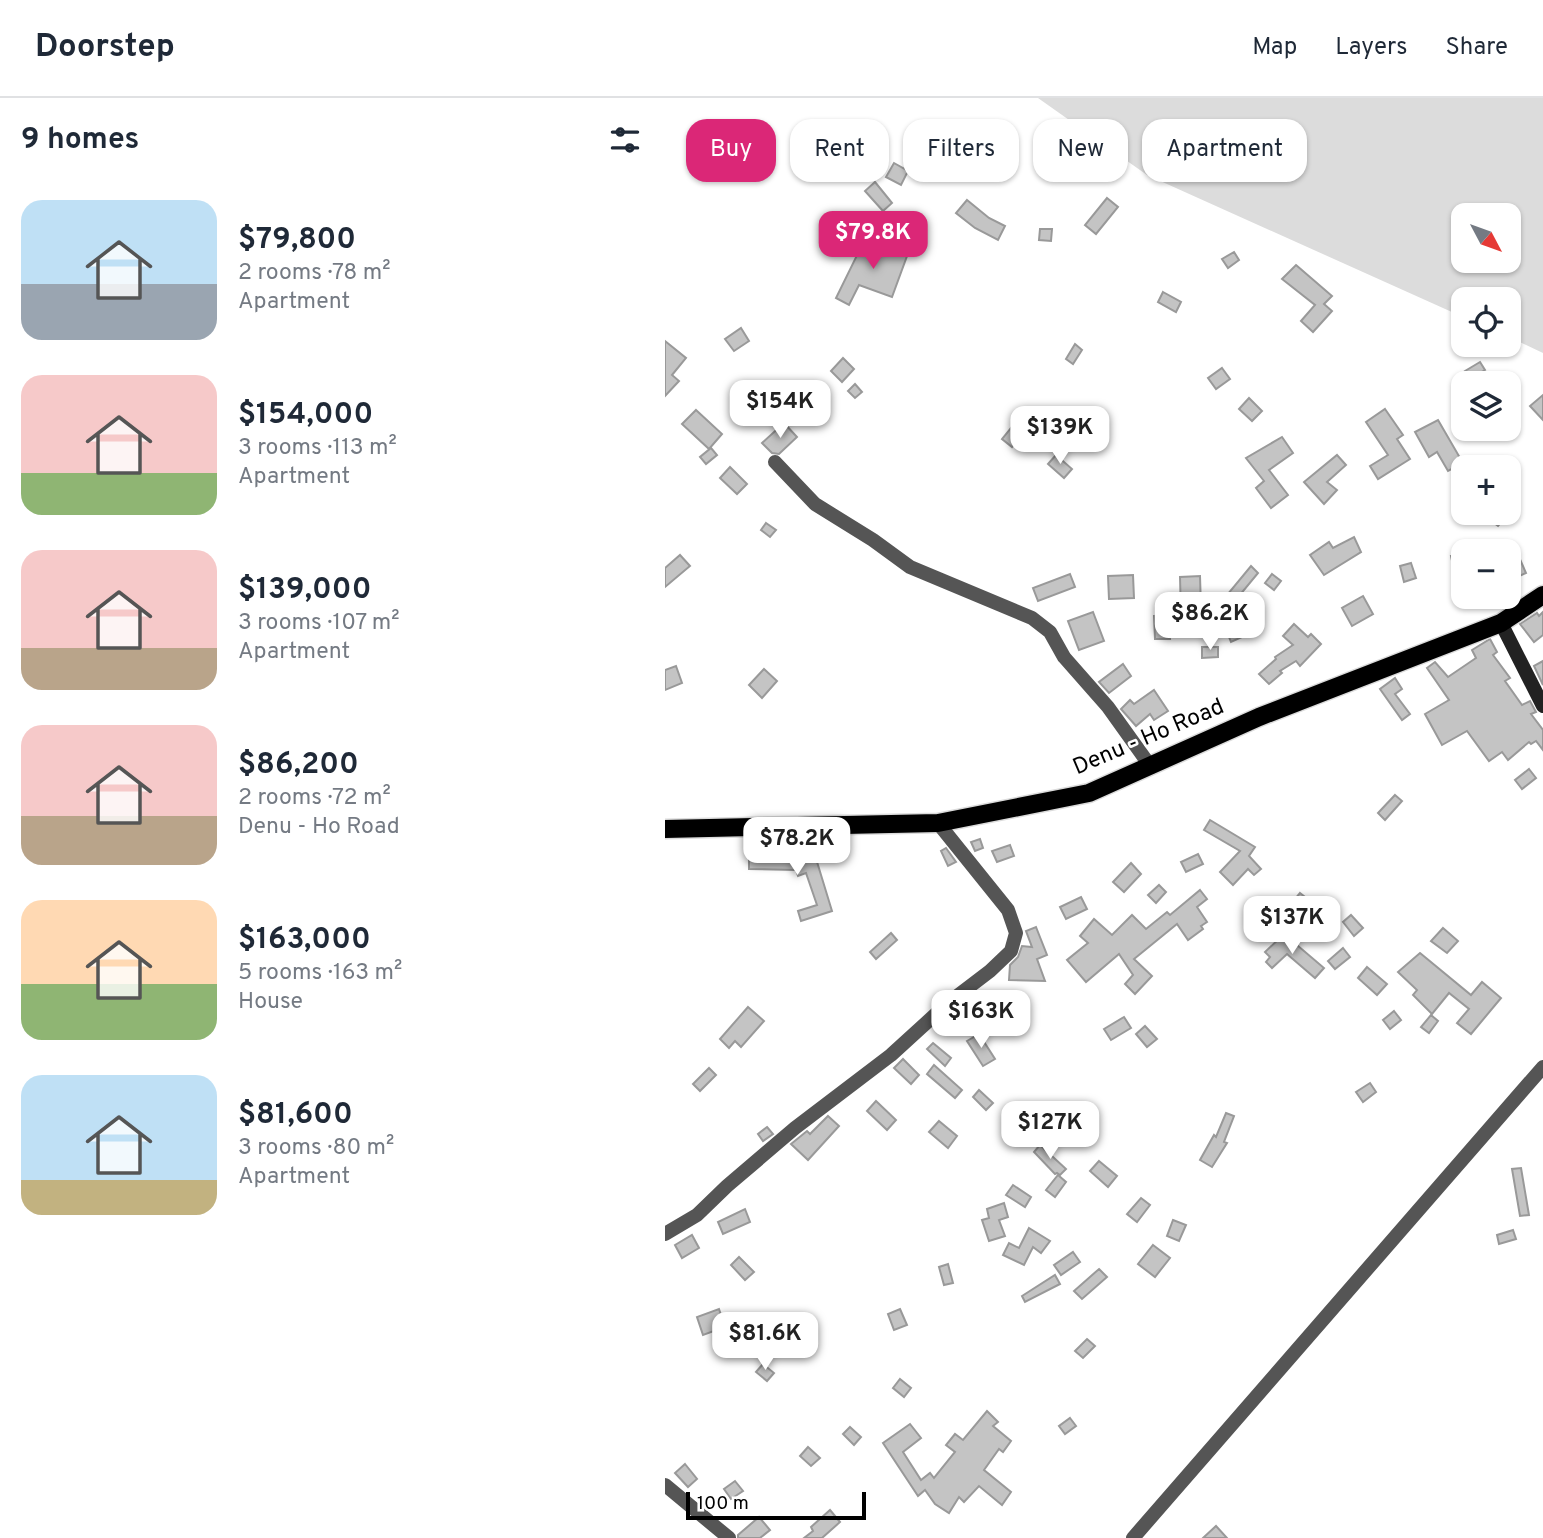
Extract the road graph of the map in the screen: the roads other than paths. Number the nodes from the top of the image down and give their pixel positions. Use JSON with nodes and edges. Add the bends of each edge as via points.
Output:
{"nodes":[{"id":1,"x":775,"y":462,"type":"dead end"},
{"id":2,"x":1543,"y":595,"type":"edge"},
{"id":3,"x":1501,"y":623,"type":"junction"},
{"id":4,"x":1543,"y":706,"type":"edge"},
{"id":5,"x":1151,"y":767,"type":"junction"},
{"id":6,"x":938,"y":823,"type":"junction"},
{"id":7,"x":665,"y":829,"type":"edge"},
{"id":8,"x":1543,"y":1067,"type":"edge"},
{"id":9,"x":665,"y":1234,"type":"edge"},
{"id":10,"x":665,"y":1485,"type":"edge"},
{"id":11,"x":729,"y":1538,"type":"edge"},
{"id":12,"x":1133,"y":1538,"type":"edge"}],
"edges":[{"from":1,"to":5,"type":"street","via":[[815,504],[910,567],[1032,618],[1050,632],[1064,657]]},
{"from":2,"to":3,"type":"main road","name":"Denu - Ho Road"},
{"from":3,"to":4,"type":"main road"},
{"from":3,"to":5,"type":"main road","name":"Denu - Ho Road","via":[[1259,717]]},
{"from":5,"to":6,"type":"main road","name":"Denu - Ho Road","via":[[1089,793]]},
{"from":6,"to":7,"type":"main road","name":"Denu - Ho Road"},
{"from":6,"to":9,"type":"street","via":[[1008,910],[1016,933],[1011,951],[697,1215]]},
{"from":8,"to":12,"type":"street"},
{"from":10,"to":11,"type":"street"}]}
